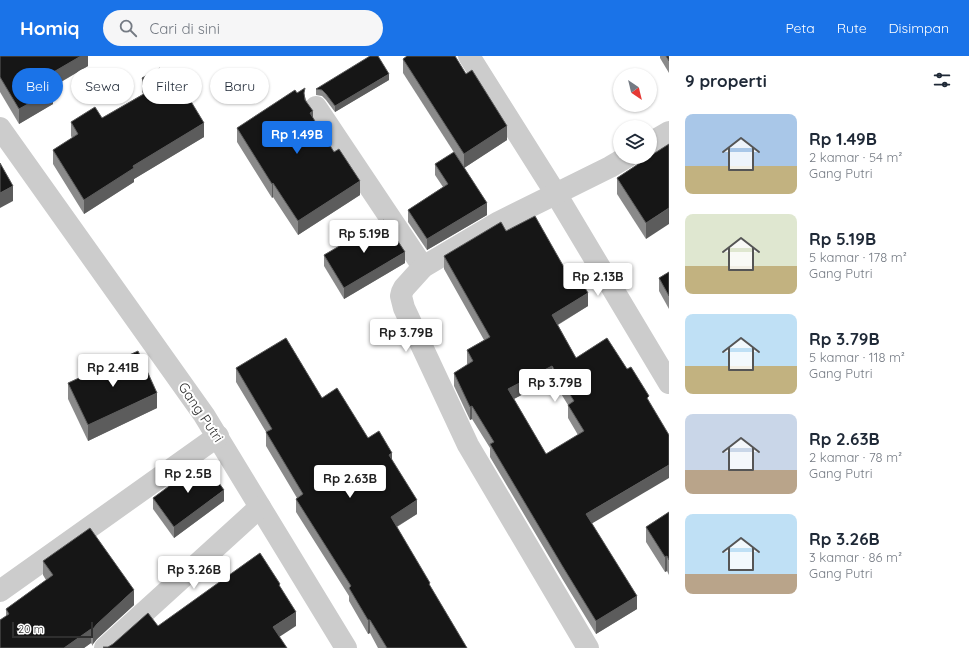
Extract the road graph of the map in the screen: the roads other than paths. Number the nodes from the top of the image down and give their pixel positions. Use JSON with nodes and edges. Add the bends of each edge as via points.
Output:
{"nodes":[{"id":1,"x":469,"y":56,"type":"edge"},
{"id":2,"x":316,"y":107,"type":"dead end"},
{"id":3,"x":1,"y":132,"type":"edge"},
{"id":4,"x":669,"y":132,"type":"edge"},
{"id":5,"x":657,"y":140,"type":"edge"},
{"id":6,"x":615,"y":164,"type":"edge"},
{"id":7,"x":556,"y":194,"type":"junction"},
{"id":8,"x":423,"y":267,"type":"junction"},
{"id":9,"x":669,"y":383,"type":"edge"},
{"id":10,"x":218,"y":436,"type":"junction"},
{"id":11,"x":260,"y":507,"type":"junction"},
{"id":12,"x":0,"y":591,"type":"edge"},
{"id":13,"x":105,"y":648,"type":"edge"},
{"id":14,"x":346,"y":648,"type":"edge"},
{"id":15,"x":588,"y":648,"type":"edge"}],
"edges":[{"from":1,"to":7,"type":"street"},
{"from":2,"to":8,"type":"street"},
{"from":3,"to":10,"type":"street","name":"Gang Putri"},
{"from":4,"to":5,"type":"street"},
{"from":6,"to":7,"type":"street"},
{"from":7,"to":8,"type":"street","via":[[499,222]]},
{"from":7,"to":9,"type":"street"},
{"from":8,"to":15,"type":"street","via":[[402,292],[404,308],[468,445]]},
{"from":10,"to":11,"type":"street","name":"Gang Putri"},
{"from":10,"to":12,"type":"street"},
{"from":11,"to":13,"type":"street"},
{"from":11,"to":14,"type":"street","name":"Gang Putri"}]}
